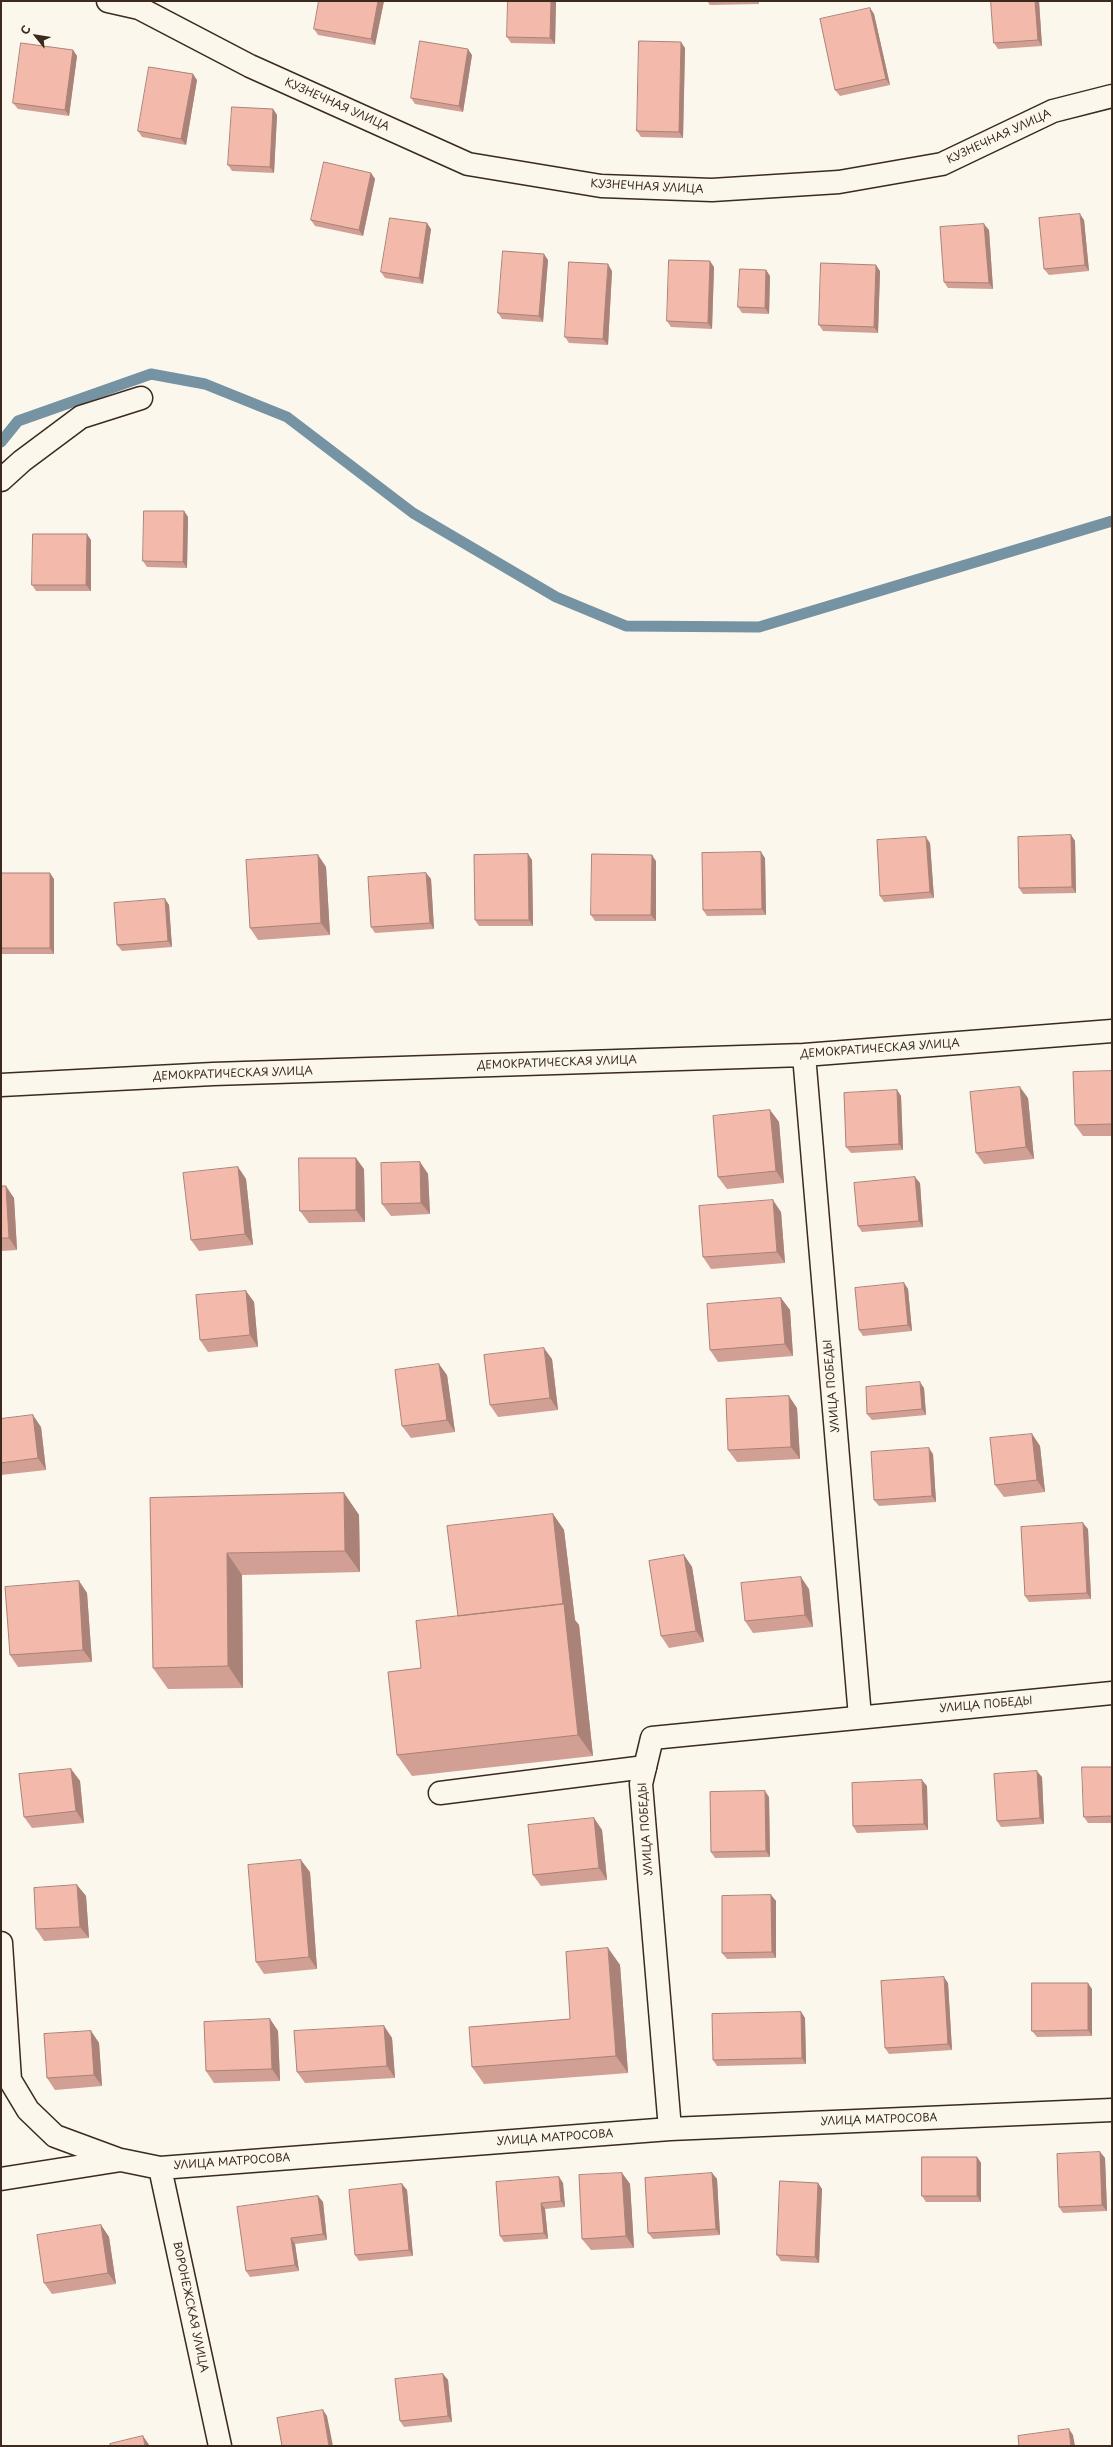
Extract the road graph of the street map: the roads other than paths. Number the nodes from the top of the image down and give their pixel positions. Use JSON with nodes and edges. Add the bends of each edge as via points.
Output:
{"nodes":[{"id":1,"x":108,"y":1,"type":"edge"},
{"id":2,"x":140,"y":4,"type":"edge"},
{"id":3,"x":1112,"y":96,"type":"edge"},
{"id":4,"x":141,"y":398,"type":"dead end"},
{"id":5,"x":1,"y":480,"type":"edge"},
{"id":6,"x":1112,"y":1031,"type":"edge"},
{"id":7,"x":804,"y":1055,"type":"junction"},
{"id":8,"x":1,"y":1085,"type":"edge"},
{"id":9,"x":1112,"y":1693,"type":"edge"},
{"id":10,"x":860,"y":1717,"type":"junction"},
{"id":11,"x":645,"y":1768,"type":"junction"},
{"id":12,"x":440,"y":1793,"type":"dead end"},
{"id":13,"x":1,"y":1942,"type":"edge"},
{"id":14,"x":1112,"y":2110,"type":"edge"},
{"id":15,"x":670,"y":2129,"type":"junction"},
{"id":16,"x":121,"y":2160,"type":"junction"},
{"id":17,"x":160,"y":2168,"type":"junction"},
{"id":18,"x":1,"y":2179,"type":"edge"},
{"id":19,"x":220,"y":2446,"type":"edge"}],
"edges":[{"from":1,"to":2,"type":"street","name":"КУЗНЕЧНАЯ УЛИЦА"},
{"from":2,"to":3,"type":"street","name":"КУЗНЕЧНАЯ УЛИЦА","via":[[250,66],[468,164],[601,186],[712,190],[838,182],[920,168],[942,164],[1053,111]]},
{"from":4,"to":5,"type":"street","via":[[81,416]]},
{"from":6,"to":7,"type":"street","name":"ДЕМОКРАТИЧЕСКАЯ УЛИЦА"},
{"from":7,"to":8,"type":"street","name":"ДЕМОКРАТИЧЕСКАЯ УЛИЦА","via":[[220,1073]]},
{"from":7,"to":10,"type":"street","name":"УЛИЦА ПОБЕДЫ"},
{"from":9,"to":10,"type":"street","name":"УЛИЦА ПОБЕДЫ"},
{"from":10,"to":11,"type":"street","name":"УЛИЦА ПОБЕДЫ","via":[[652,1738]]},
{"from":11,"to":12,"type":"street"},
{"from":11,"to":15,"type":"street","name":"УЛИЦА ПОБЕДЫ","via":[[641,1784]]},
{"from":13,"to":16,"type":"street","via":[[10,2080],[28,2110],[55,2136]]},
{"from":14,"to":15,"type":"street","name":"УЛИЦА МАТРОСОВА"},
{"from":15,"to":17,"type":"street","name":"УЛИЦА МАТРОСОВА"},
{"from":16,"to":17,"type":"street","name":"УЛИЦА МАТРОСОВА"},
{"from":16,"to":18,"type":"street","name":"УЛИЦА МАТРОСОВА"},
{"from":17,"to":19,"type":"street","name":"ВОРОНЕЖСКАЯ УЛИЦА"}]}
